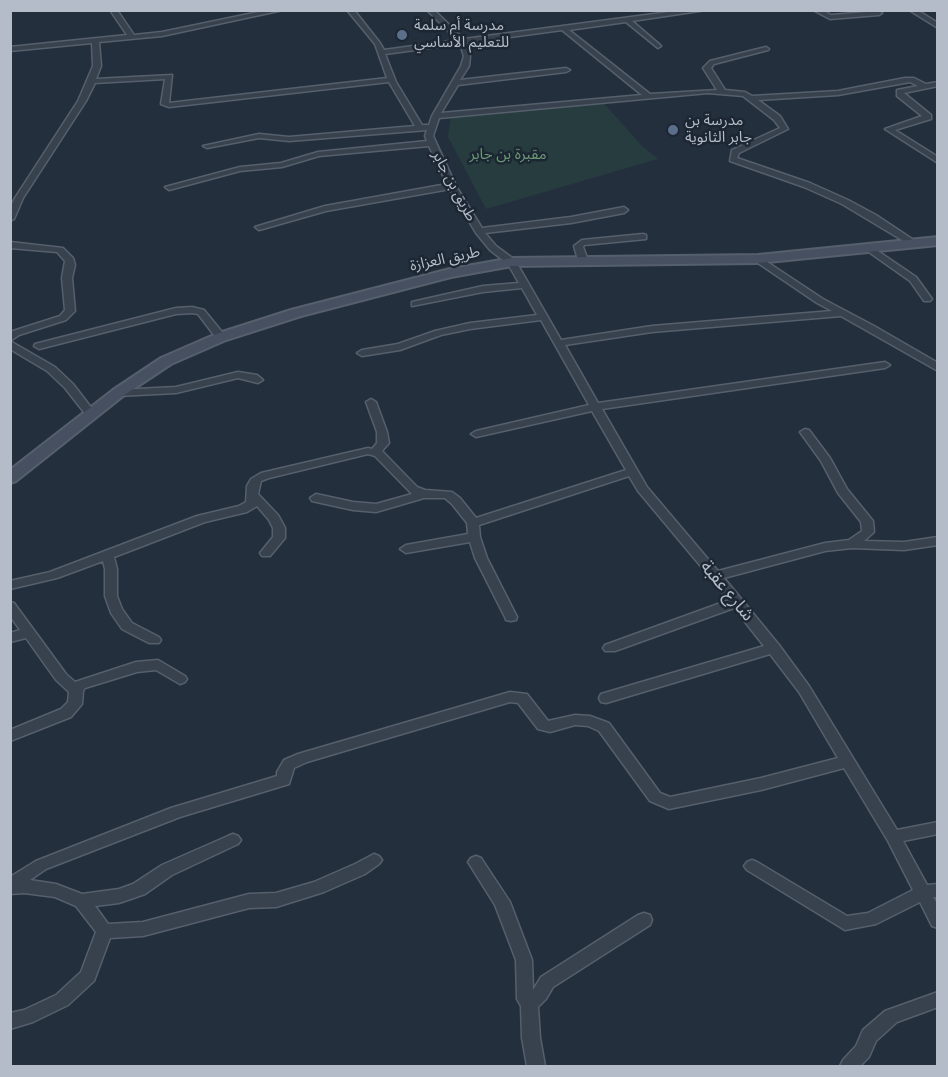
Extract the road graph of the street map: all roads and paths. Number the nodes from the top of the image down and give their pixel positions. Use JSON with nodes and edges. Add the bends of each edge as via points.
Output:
{"nodes":[{"id":1,"x":112,"y":10,"type":"edge"},
{"id":2,"x":280,"y":10,"type":"edge"},
{"id":3,"x":350,"y":10,"type":"edge"},
{"id":4,"x":430,"y":10,"type":"edge"},
{"id":5,"x":703,"y":10,"type":"edge"},
{"id":6,"x":816,"y":10,"type":"edge"},
{"id":7,"x":912,"y":10,"type":"edge"},
{"id":8,"x":879,"y":13,"type":"dead end"},
{"id":9,"x":627,"y":20,"type":"junction"},
{"id":10,"x":938,"y":26,"type":"edge"},
{"id":11,"x":563,"y":28,"type":"junction"},
{"id":12,"x":132,"y":38,"type":"junction"},
{"id":13,"x":95,"y":41,"type":"junction"},
{"id":14,"x":462,"y":42,"type":"junction"},
{"id":15,"x":658,"y":46,"type":"dead end"},
{"id":16,"x":10,"y":49,"type":"edge"},
{"id":17,"x":766,"y":50,"type":"dead end"},
{"id":18,"x":382,"y":52,"type":"junction"},
{"id":19,"x":566,"y":70,"type":"dead end"},
{"id":20,"x":392,"y":80,"type":"junction"},
{"id":21,"x":92,"y":81,"type":"junction"},
{"id":22,"x":455,"y":83,"type":"junction"},
{"id":23,"x":938,"y":84,"type":"edge"},
{"id":24,"x":924,"y":86,"type":"junction"},
{"id":25,"x":721,"y":90,"type":"junction"},
{"id":26,"x":648,"y":96,"type":"junction"},
{"id":27,"x":752,"y":98,"type":"junction"},
{"id":28,"x":938,"y":111,"type":"edge"},
{"id":29,"x":436,"y":116,"type":"junction"},
{"id":30,"x":928,"y":117,"type":"junction"},
{"id":31,"x":432,"y":127,"type":"junction"},
{"id":32,"x":420,"y":128,"type":"junction"},
{"id":33,"x":431,"y":143,"type":"junction"},
{"id":34,"x":207,"y":146,"type":"dead end"},
{"id":35,"x":938,"y":161,"type":"edge"},
{"id":36,"x":452,"y":186,"type":"junction"},
{"id":37,"x":169,"y":188,"type":"dead end"},
{"id":38,"x":624,"y":210,"type":"dead end"},
{"id":39,"x":10,"y":219,"type":"edge"},
{"id":40,"x":259,"y":227,"type":"dead end"},
{"id":41,"x":479,"y":231,"type":"junction"},
{"id":42,"x":643,"y":237,"type":"dead end"},
{"id":43,"x":938,"y":241,"type":"edge"},
{"id":44,"x":912,"y":243,"type":"junction"},
{"id":45,"x":11,"y":246,"type":"edge"},
{"id":46,"x":869,"y":248,"type":"junction"},
{"id":47,"x":758,"y":259,"type":"junction"},
{"id":48,"x":583,"y":260,"type":"junction"},
{"id":49,"x":512,"y":262,"type":"junction"},
{"id":50,"x":525,"y":285,"type":"junction"},
{"id":51,"x":927,"y":299,"type":"dead end"},
{"id":52,"x":415,"y":304,"type":"dead end"},
{"id":53,"x":842,"y":313,"type":"junction"},
{"id":54,"x":544,"y":317,"type":"junction"},
{"id":55,"x":12,"y":335,"type":"edge"},
{"id":56,"x":220,"y":337,"type":"junction"},
{"id":57,"x":559,"y":343,"type":"junction"},
{"id":58,"x":10,"y":344,"type":"edge"},
{"id":59,"x":39,"y":346,"type":"dead end"},
{"id":60,"x":362,"y":353,"type":"dead end"},
{"id":61,"x":885,"y":364,"type":"dead end"},
{"id":62,"x":938,"y":368,"type":"edge"},
{"id":63,"x":258,"y":380,"type":"dead end"},
{"id":64,"x":118,"y":393,"type":"junction"},
{"id":65,"x":371,"y":402,"type":"dead end"},
{"id":66,"x":595,"y":407,"type":"junction"},
{"id":67,"x":92,"y":414,"type":"junction"},
{"id":68,"x":805,"y":432,"type":"dead end"},
{"id":69,"x":476,"y":434,"type":"dead end"},
{"id":70,"x":375,"y":452,"type":"junction"},
{"id":71,"x":631,"y":472,"type":"junction"},
{"id":72,"x":10,"y":478,"type":"edge"},
{"id":73,"x":424,"y":494,"type":"junction"},
{"id":74,"x":254,"y":496,"type":"junction"},
{"id":75,"x":316,"y":498,"type":"dead end"},
{"id":76,"x":473,"y":523,"type":"junction"},
{"id":77,"x":474,"y":537,"type":"junction"},
{"id":78,"x":938,"y":542,"type":"edge"},
{"id":79,"x":852,"y":544,"type":"junction"},
{"id":80,"x":406,"y":549,"type":"dead end"},
{"id":81,"x":266,"y":553,"type":"dead end"},
{"id":82,"x":107,"y":555,"type":"junction"},
{"id":83,"x":716,"y":576,"type":"junction"},
{"id":84,"x":10,"y":585,"type":"edge"},
{"id":85,"x":737,"y":602,"type":"junction"},
{"id":86,"x":10,"y":606,"type":"edge"},
{"id":87,"x":511,"y":617,"type":"dead end"},
{"id":88,"x":29,"y":632,"type":"junction"},
{"id":89,"x":10,"y":638,"type":"edge"},
{"id":90,"x":154,"y":640,"type":"dead end"},
{"id":91,"x":610,"y":648,"type":"dead end"},
{"id":92,"x":774,"y":648,"type":"junction"},
{"id":93,"x":180,"y":679,"type":"dead end"},
{"id":94,"x":76,"y":690,"type":"junction"},
{"id":95,"x":606,"y":698,"type":"dead end"},
{"id":96,"x":10,"y":736,"type":"edge"},
{"id":97,"x":849,"y":761,"type":"junction"},
{"id":98,"x":938,"y":828,"type":"edge"},
{"id":99,"x":893,"y":837,"type":"junction"},
{"id":100,"x":233,"y":840,"type":"dead end"},
{"id":101,"x":374,"y":860,"type":"dead end"},
{"id":102,"x":476,"y":862,"type":"dead end"},
{"id":103,"x":752,"y":866,"type":"dead end"},
{"id":104,"x":10,"y":886,"type":"edge"},
{"id":105,"x":930,"y":892,"type":"edge"},
{"id":106,"x":82,"y":901,"type":"junction"},
{"id":107,"x":644,"y":920,"type":"dead end"},
{"id":108,"x":938,"y":921,"type":"edge"},
{"id":109,"x":104,"y":931,"type":"junction"},
{"id":110,"x":938,"y":999,"type":"edge"},
{"id":111,"x":529,"y":1004,"type":"junction"},
{"id":112,"x":10,"y":1022,"type":"edge"},
{"id":113,"x":536,"y":1066,"type":"edge"},
{"id":114,"x":849,"y":1066,"type":"edge"}],
"edges":[{"from":1,"to":12,"type":"street"},
{"from":2,"to":12,"type":"street"},
{"from":3,"to":18,"type":"street"},
{"from":4,"to":14,"type":"street"},
{"from":5,"to":9,"type":"street"},
{"from":6,"to":8,"type":"street","via":[[830,17]]},
{"from":7,"to":10,"type":"street"},
{"from":9,"to":11,"type":"street"},
{"from":9,"to":15,"type":"street"},
{"from":11,"to":14,"type":"street"},
{"from":11,"to":26,"type":"street"},
{"from":12,"to":13,"type":"street"},
{"from":13,"to":16,"type":"street"},
{"from":13,"to":21,"type":"street","via":[[97,66]]},
{"from":14,"to":18,"type":"street"},
{"from":14,"to":22,"type":"street","name":"طريق بن جابر","via":[[466,62]]},
{"from":17,"to":25,"type":"street","via":[[712,62],[707,68]]},
{"from":18,"to":20,"type":"street"},
{"from":19,"to":22,"type":"street"},
{"from":20,"to":21,"type":"street","via":[[171,105],[165,104],[170,77]]},
{"from":20,"to":32,"type":"street"},
{"from":21,"to":39,"type":"street"},
{"from":22,"to":29,"type":"street","name":"طريق بن جابر"},
{"from":23,"to":24,"type":"street"},
{"from":24,"to":27,"type":"street","via":[[905,80],[838,93]]},
{"from":24,"to":30,"type":"street","via":[[899,93]]},
{"from":25,"to":26,"type":"street"},
{"from":25,"to":27,"type":"street"},
{"from":26,"to":29,"type":"street"},
{"from":27,"to":44,"type":"street","via":[[784,129],[735,152],[733,159],[846,202]]},
{"from":28,"to":30,"type":"street"},
{"from":29,"to":31,"type":"street","name":"طريق بن جابر"},
{"from":30,"to":35,"type":"street","via":[[890,130]]},
{"from":31,"to":32,"type":"street"},
{"from":31,"to":33,"type":"street","name":"طريق بن جابر"},
{"from":32,"to":34,"type":"street","via":[[289,139],[259,136]]},
{"from":33,"to":36,"type":"street","name":"طريق بن جابر"},
{"from":33,"to":37,"type":"street","via":[[318,154],[282,165],[212,175]]},
{"from":36,"to":40,"type":"street","via":[[325,209]]},
{"from":36,"to":41,"type":"street","name":"طريق بن جابر"},
{"from":38,"to":41,"type":"street"},
{"from":41,"to":49,"type":"street","name":"طريق بن جابر"},
{"from":42,"to":48,"type":"street","via":[[582,243],[578,246]]},
{"from":43,"to":44,"type":"street","name":"طريق العزازة"},
{"from":44,"to":46,"type":"street","name":"طريق العزازة"},
{"from":45,"to":55,"type":"street","via":[[60,250],[70,265],[70,311],[63,318]]},
{"from":46,"to":47,"type":"street","name":"طريق العزازة"},
{"from":46,"to":51,"type":"street","via":[[913,279]]},
{"from":47,"to":48,"type":"street","name":"طريق العزازة"},
{"from":47,"to":53,"type":"street"},
{"from":48,"to":49,"type":"street","name":"طريق العزازة"},
{"from":49,"to":50,"type":"street","name":"شارع عقبة"},
{"from":49,"to":56,"type":"street","name":"طريق العزازة","via":[[450,273]]},
{"from":50,"to":52,"type":"street","via":[[483,288]]},
{"from":50,"to":54,"type":"street","name":"شارع عقبة"},
{"from":53,"to":57,"type":"street","via":[[652,329]]},
{"from":53,"to":62,"type":"street"},
{"from":54,"to":57,"type":"street","name":"شارع عقبة"},
{"from":54,"to":60,"type":"street","via":[[470,326],[400,347]]},
{"from":56,"to":59,"type":"street","via":[[201,312],[192,310]]},
{"from":56,"to":64,"type":"street","name":"طريق العزازة","via":[[166,361]]},
{"from":57,"to":66,"type":"street","name":"شارع عقبة"},
{"from":58,"to":67,"type":"street","via":[[51,369]]},
{"from":61,"to":66,"type":"street"},
{"from":63,"to":64,"type":"street","via":[[238,375],[176,390]]},
{"from":64,"to":67,"type":"street","name":"طريق العزازة"},
{"from":65,"to":70,"type":"street","via":[[383,443]]},
{"from":66,"to":69,"type":"street"},
{"from":66,"to":71,"type":"street","name":"شارع عقبة"},
{"from":67,"to":72,"type":"street","name":"طريق العزازة"},
{"from":68,"to":79,"type":"street","via":[[870,527]]},
{"from":70,"to":73,"type":"street","via":[[413,490]]},
{"from":70,"to":74,"type":"street","via":[[265,475],[253,486]]},
{"from":71,"to":76,"type":"street"},
{"from":71,"to":83,"type":"street","name":"شارع عقبة"},
{"from":73,"to":75,"type":"street","via":[[376,508]]},
{"from":73,"to":76,"type":"street","via":[[448,495]]},
{"from":74,"to":81,"type":"street","via":[[279,528],[279,538]]},
{"from":74,"to":82,"type":"street","via":[[252,504],[243,509],[201,519]]},
{"from":76,"to":77,"type":"street"},
{"from":77,"to":80,"type":"street"},
{"from":77,"to":87,"type":"street"},
{"from":78,"to":79,"type":"street","via":[[904,546]]},
{"from":79,"to":83,"type":"street","via":[[825,547]]},
{"from":82,"to":84,"type":"street","via":[[53,575]]},
{"from":82,"to":90,"type":"street","via":[[116,610],[127,626]]},
{"from":83,"to":85,"type":"street","name":"شارع عقبة"},
{"from":85,"to":91,"type":"street"},
{"from":85,"to":92,"type":"street","name":"شارع عقبة"},
{"from":86,"to":88,"type":"street"},
{"from":88,"to":89,"type":"street"},
{"from":88,"to":94,"type":"street"},
{"from":92,"to":95,"type":"street"},
{"from":92,"to":97,"type":"street","name":"شارع عقبة"},
{"from":93,"to":94,"type":"street","via":[[158,665],[136,667],[80,685]]},
{"from":94,"to":96,"type":"street","via":[[75,704],[66,713]]},
{"from":97,"to":99,"type":"street","name":"شارع عقبة"},
{"from":97,"to":104,"type":"street","via":[[669,803],[655,796],[604,727],[575,720],[550,727],[543,725],[522,698],[510,697],[303,758],[289,764],[284,780],[176,812],[41,865]]},
{"from":98,"to":99,"type":"street"},
{"from":99,"to":105,"type":"street","name":"شارع عقبة"},
{"from":100,"to":106,"type":"street","via":[[167,870],[139,889]]},
{"from":101,"to":109,"type":"street","via":[[318,887],[276,900],[249,902],[143,929]]},
{"from":102,"to":111,"type":"street","via":[[502,903],[515,934],[524,960],[525,999]]},
{"from":103,"to":105,"type":"street","via":[[845,923],[870,919]]},
{"from":104,"to":106,"type":"street","via":[[56,891]]},
{"from":105,"to":108,"type":"street","name":"شارع عقبة"},
{"from":106,"to":109,"type":"street"},
{"from":107,"to":111,"type":"street","via":[[547,982]]},
{"from":109,"to":112,"type":"street","via":[[88,976],[62,1000]]},
{"from":110,"to":114,"type":"street","via":[[891,1016],[869,1036],[863,1051]]},
{"from":111,"to":113,"type":"street"}]}
